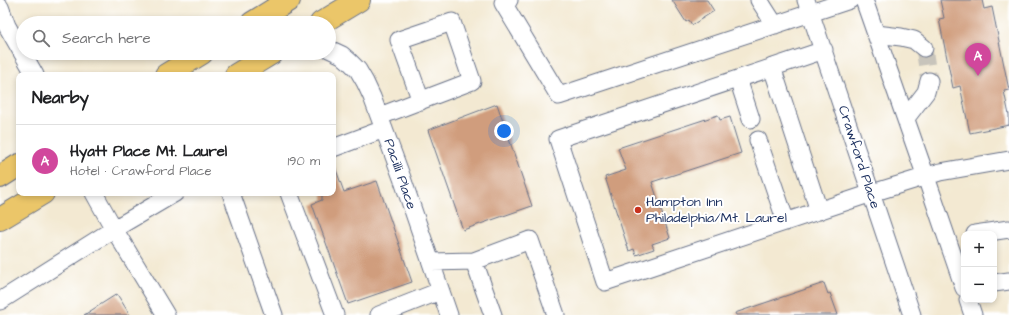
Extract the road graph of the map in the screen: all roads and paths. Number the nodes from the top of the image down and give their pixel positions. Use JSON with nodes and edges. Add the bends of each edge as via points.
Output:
{"nodes":[{"id":1,"x":289,"y":0,"type":"edge"},
{"id":2,"x":359,"y":0,"type":"edge"},
{"id":3,"x":509,"y":0,"type":"edge"},
{"id":4,"x":759,"y":0,"type":"edge"},
{"id":5,"x":850,"y":0,"type":"edge"},
{"id":6,"x":864,"y":0,"type":"edge"},
{"id":7,"x":0,"y":7,"type":"edge"},
{"id":8,"x":808,"y":7,"type":"edge"},
{"id":9,"x":263,"y":16,"type":"edge"},
{"id":10,"x":333,"y":16,"type":"edge"},
{"id":11,"x":775,"y":25,"type":"junction"},
{"id":12,"x":4,"y":28,"type":"edge"},
{"id":13,"x":876,"y":34,"type":"junction"},
{"id":14,"x":16,"y":46,"type":"edge"},
{"id":15,"x":924,"y":48,"type":"dead end"},
{"id":16,"x":824,"y":50,"type":"junction"},
{"id":17,"x":336,"y":52,"type":"edge"},
{"id":18,"x":25,"y":60,"type":"edge"},
{"id":19,"x":191,"y":60,"type":"edge"},
{"id":20,"x":261,"y":60,"type":"edge"},
{"id":21,"x":772,"y":67,"type":"junction"},
{"id":22,"x":33,"y":72,"type":"edge"},
{"id":23,"x":171,"y":72,"type":"edge"},
{"id":24,"x":241,"y":72,"type":"edge"},
{"id":25,"x":738,"y":79,"type":"junction"},
{"id":26,"x":929,"y":81,"type":"tunnel mouth"},
{"id":27,"x":421,"y":101,"type":"junction"},
{"id":28,"x":906,"y":118,"type":"junction"},
{"id":29,"x":751,"y":119,"type":"dead end"},
{"id":30,"x":382,"y":123,"type":"junction"},
{"id":31,"x":758,"y":140,"type":"dead end"},
{"id":32,"x":336,"y":146,"type":"edge"},
{"id":33,"x":1009,"y":160,"type":"edge"},
{"id":34,"x":16,"y":167,"type":"edge"},
{"id":35,"x":0,"y":177,"type":"edge"},
{"id":36,"x":926,"y":177,"type":"junction"},
{"id":37,"x":872,"y":194,"type":"junction"},
{"id":38,"x":38,"y":196,"type":"edge"},
{"id":39,"x":96,"y":196,"type":"edge"},
{"id":40,"x":171,"y":196,"type":"edge"},
{"id":41,"x":232,"y":196,"type":"edge"},
{"id":42,"x":290,"y":196,"type":"edge"},
{"id":43,"x":819,"y":211,"type":"junction"},
{"id":44,"x":0,"y":219,"type":"edge"},
{"id":45,"x":786,"y":222,"type":"junction"},
{"id":46,"x":114,"y":228,"type":"junction"},
{"id":47,"x":1009,"y":229,"type":"edge"},
{"id":48,"x":995,"y":231,"type":"edge"},
{"id":49,"x":961,"y":236,"type":"edge"},
{"id":50,"x":947,"y":238,"type":"junction"},
{"id":51,"x":474,"y":260,"type":"junction"},
{"id":52,"x":431,"y":262,"type":"junction"},
{"id":53,"x":961,"y":278,"type":"edge"},
{"id":54,"x":1009,"y":281,"type":"edge"},
{"id":55,"x":997,"y":283,"type":"edge"},
{"id":56,"x":440,"y":290,"type":"junction"},
{"id":57,"x":0,"y":301,"type":"edge"},
{"id":58,"x":969,"y":303,"type":"edge"},
{"id":59,"x":404,"y":310,"type":"edge"},
{"id":60,"x":166,"y":315,"type":"edge"},
{"id":61,"x":274,"y":315,"type":"edge"},
{"id":62,"x":335,"y":315,"type":"edge"},
{"id":63,"x":379,"y":315,"type":"edge"},
{"id":64,"x":449,"y":315,"type":"edge"},
{"id":65,"x":493,"y":315,"type":"edge"},
{"id":66,"x":556,"y":315,"type":"edge"},
{"id":67,"x":912,"y":315,"type":"edge"},
{"id":68,"x":973,"y":315,"type":"edge"}],
"edges":[{"from":1,"to":9,"type":"highway"},
{"from":2,"to":10,"type":"highway"},
{"from":3,"to":11,"type":"street","via":[[503,3],[559,96]]},
{"from":4,"to":11,"type":"street"},
{"from":5,"to":8,"type":"street"},
{"from":6,"to":13,"type":"street"},
{"from":7,"to":12,"type":"street"},
{"from":8,"to":11,"type":"street"},
{"from":8,"to":16,"type":"street","name":"Crawford Place"},
{"from":12,"to":14,"type":"street"},
{"from":13,"to":15,"type":"street","via":[[914,40]]},
{"from":13,"to":28,"type":"street"},
{"from":16,"to":21,"type":"street"},
{"from":16,"to":37,"type":"street","name":"Crawford Place"},
{"from":17,"to":30,"type":"street","name":"Pacilli Place","via":[[358,70]]},
{"from":18,"to":22,"type":"street"},
{"from":19,"to":23,"type":"highway"},
{"from":20,"to":24,"type":"highway"},
{"from":21,"to":25,"type":"street"},
{"from":21,"to":43,"type":"street"},
{"from":25,"to":29,"type":"street"},
{"from":25,"to":45,"type":"street","via":[[558,139],[605,282]]},
{"from":26,"to":28,"type":"street","via":[[926,92]]},
{"from":27,"to":27,"type":"street","via":[[472,81],[452,22],[399,40]]},
{"from":27,"to":30,"type":"street"},
{"from":28,"to":36,"type":"street"},
{"from":30,"to":32,"type":"street"},
{"from":30,"to":52,"type":"street","name":"Pacilli Place"},
{"from":31,"to":45,"type":"street"},
{"from":33,"to":36,"type":"street","via":[[940,172]]},
{"from":34,"to":35,"type":"highway"},
{"from":36,"to":37,"type":"street"},
{"from":36,"to":50,"type":"street"},
{"from":37,"to":43,"type":"street"},
{"from":37,"to":67,"type":"street","name":"Crawford Place"},
{"from":38,"to":44,"type":"highway"},
{"from":39,"to":46,"type":"street"},
{"from":40,"to":46,"type":"street"},
{"from":41,"to":61,"type":"street"},
{"from":42,"to":62,"type":"street"},
{"from":43,"to":45,"type":"street"},
{"from":46,"to":57,"type":"street"},
{"from":46,"to":60,"type":"street"},
{"from":47,"to":48,"type":"street"},
{"from":49,"to":50,"type":"street"},
{"from":50,"to":53,"type":"street"},
{"from":51,"to":52,"type":"street"},
{"from":51,"to":65,"type":"street"},
{"from":51,"to":66,"type":"street","via":[[530,240]]},
{"from":52,"to":56,"type":"street","name":"Pacilli Place"},
{"from":54,"to":55,"type":"street"},
{"from":56,"to":59,"type":"street"},
{"from":56,"to":64,"type":"street","name":"Pacilli Place"},
{"from":58,"to":68,"type":"street"},
{"from":59,"to":63,"type":"street"}]}
